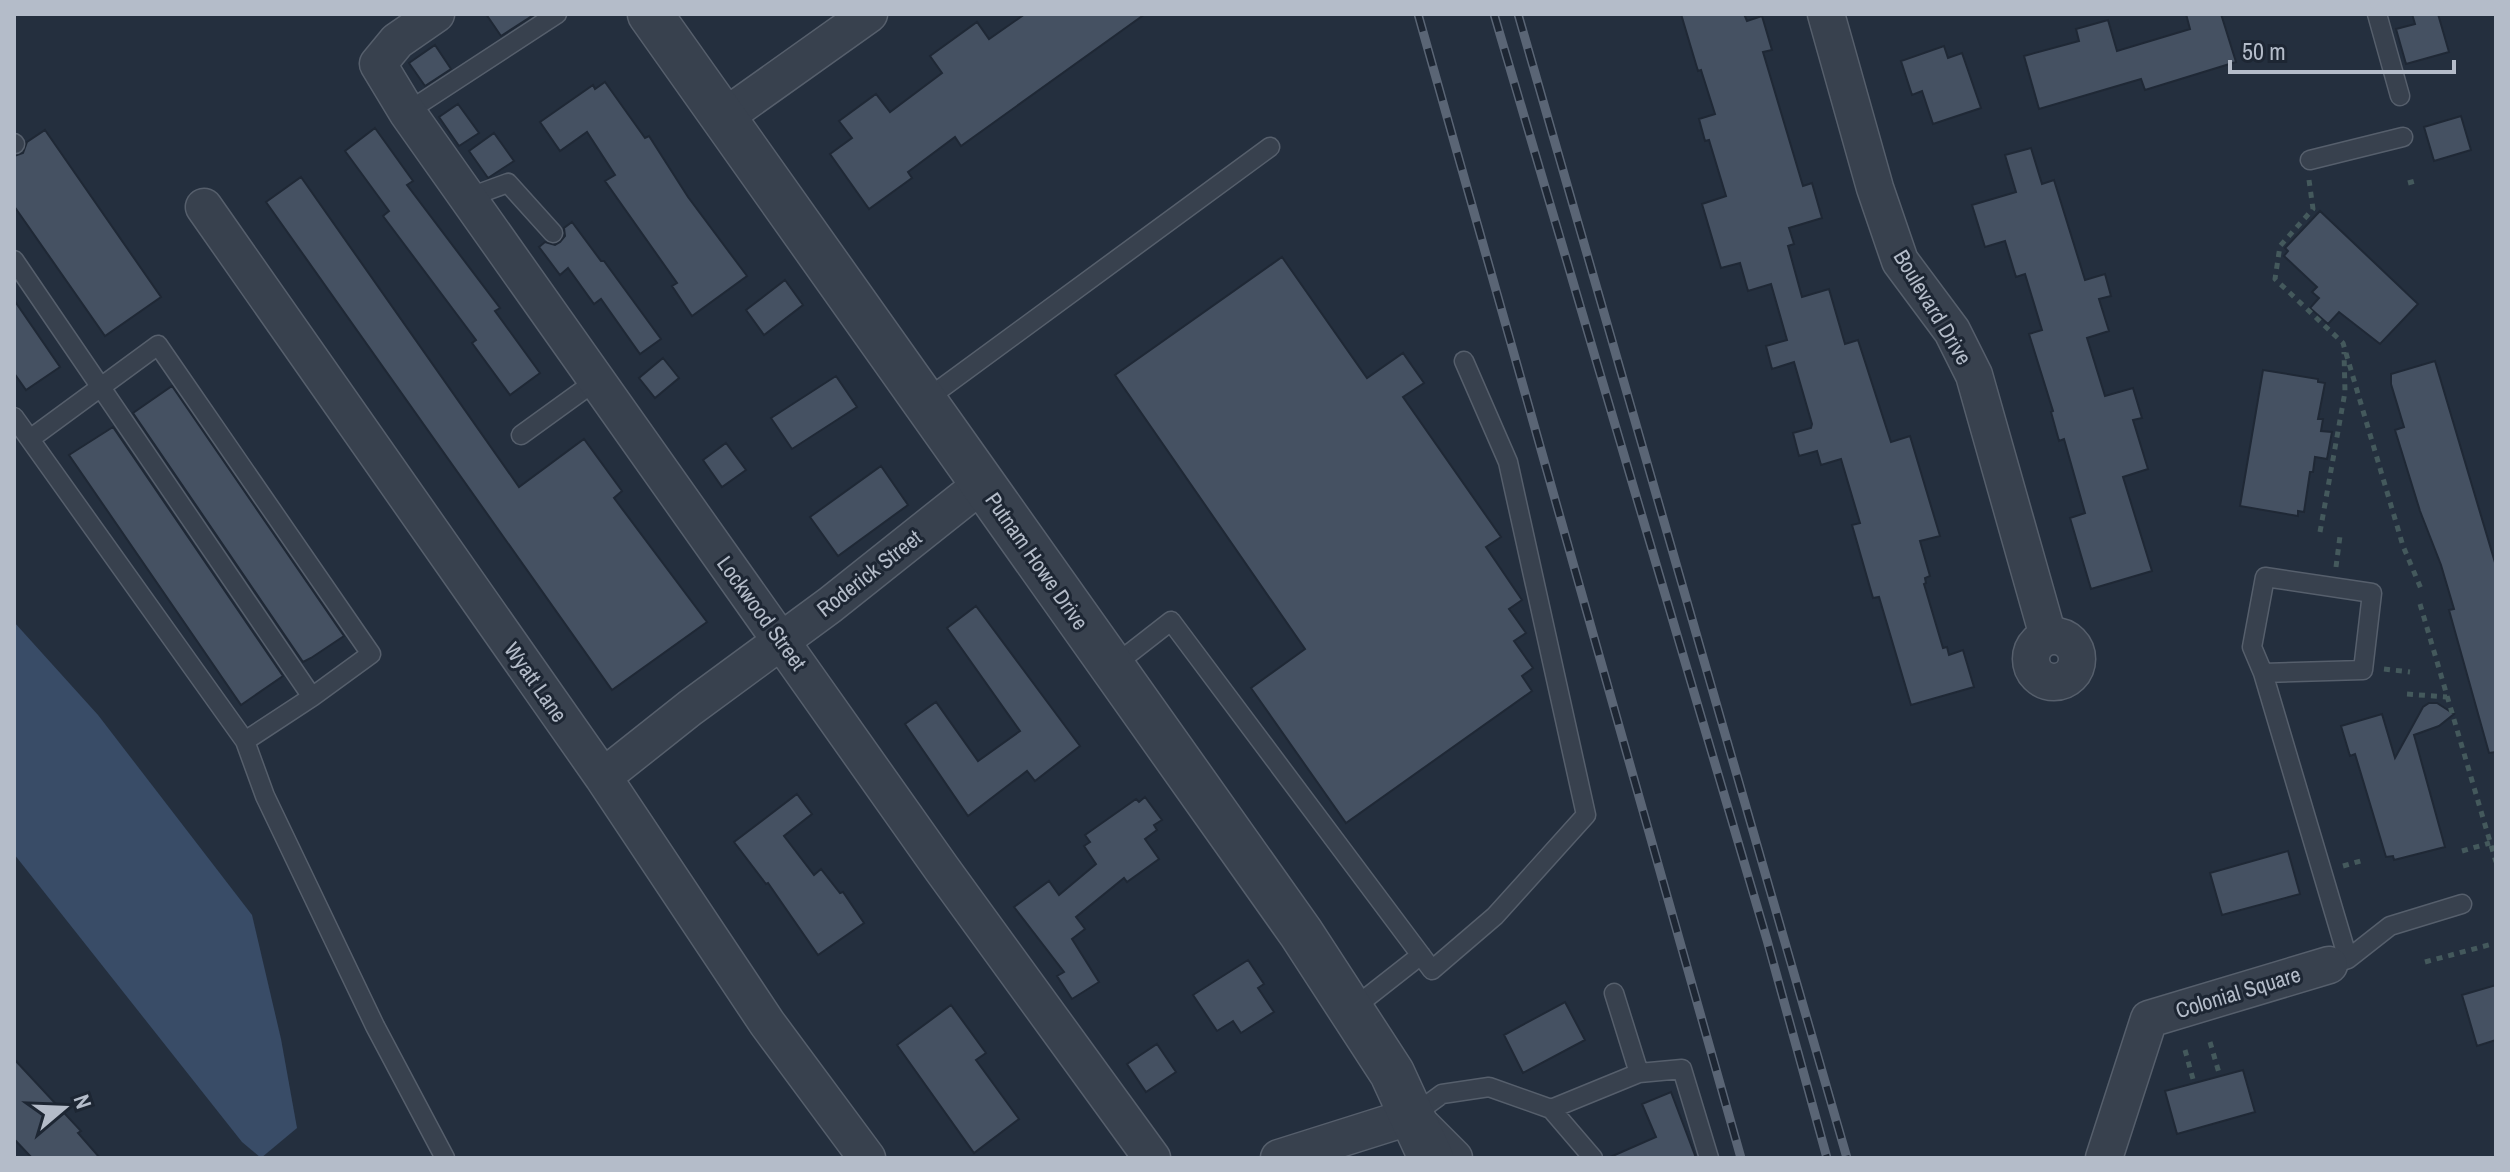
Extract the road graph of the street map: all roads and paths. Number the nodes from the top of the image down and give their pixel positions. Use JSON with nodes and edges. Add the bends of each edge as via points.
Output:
{"nodes":[{"id":1,"x":436,"y":14,"type":"edge"},
{"id":2,"x":557,"y":14,"type":"edge"},
{"id":3,"x":650,"y":14,"type":"edge"},
{"id":4,"x":869,"y":14,"type":"edge"},
{"id":5,"x":2377,"y":14,"type":"edge"},
{"id":6,"x":1838,"y":17,"type":"edge"},
{"id":7,"x":2400,"y":96,"type":"dead end"},
{"id":8,"x":407,"y":112,"type":"junction"},
{"id":9,"x":723,"y":118,"type":"junction"},
{"id":10,"x":2403,"y":137,"type":"dead end"},
{"id":11,"x":1270,"y":147,"type":"dead end"},
{"id":12,"x":2310,"y":160,"type":"dead end"},
{"id":13,"x":2419,"y":180,"type":"dead end"},
{"id":14,"x":2408,"y":183,"type":"dead end"},
{"id":15,"x":467,"y":198,"type":"junction"},
{"id":16,"x":204,"y":207,"type":"dead end"},
{"id":17,"x":2313,"y":209,"type":"dead end"},
{"id":18,"x":553,"y":233,"type":"dead end"},
{"id":19,"x":14,"y":260,"type":"edge"},
{"id":20,"x":2343,"y":343,"type":"junction"},
{"id":21,"x":1464,"y":361,"type":"dead end"},
{"id":22,"x":597,"y":380,"type":"junction"},
{"id":23,"x":101,"y":386,"type":"junction"},
{"id":24,"x":923,"y":401,"type":"junction"},
{"id":25,"x":14,"y":417,"type":"edge"},
{"id":26,"x":521,"y":435,"type":"dead end"},
{"id":27,"x":30,"y":439,"type":"junction"},
{"id":28,"x":982,"y":484,"type":"junction"},
{"id":29,"x":2320,"y":532,"type":"dead end"},
{"id":30,"x":2392,"y":544,"type":"dead end"},
{"id":31,"x":2403,"y":546,"type":"junction"},
{"id":32,"x":2422,"y":591,"type":"dead end"},
{"id":33,"x":2420,"y":604,"type":"dead end"},
{"id":34,"x":2048,"y":636,"type":"dead end"},
{"id":35,"x":782,"y":641,"type":"junction"},
{"id":36,"x":1112,"y":667,"type":"junction"},
{"id":37,"x":2263,"y":673,"type":"junction"},
{"id":38,"x":2407,"y":694,"type":"dead end"},
{"id":39,"x":312,"y":697,"type":"junction"},
{"id":40,"x":2447,"y":697,"type":"junction"},
{"id":41,"x":245,"y":741,"type":"junction"},
{"id":42,"x":603,"y":777,"type":"junction"},
{"id":43,"x":2490,"y":843,"type":"junction"},
{"id":44,"x":2462,"y":851,"type":"dead end"},
{"id":45,"x":2496,"y":862,"type":"edge"},
{"id":46,"x":2462,"y":904,"type":"dead end"},
{"id":47,"x":2496,"y":943,"type":"edge"},
{"id":48,"x":1421,"y":955,"type":"junction"},
{"id":49,"x":2339,"y":962,"type":"junction"},
{"id":50,"x":2425,"y":962,"type":"dead end"},
{"id":51,"x":1614,"y":993,"type":"dead end"},
{"id":52,"x":1351,"y":1010,"type":"junction"},
{"id":53,"x":2210,"y":1042,"type":"dead end"},
{"id":54,"x":2185,"y":1050,"type":"dead end"},
{"id":55,"x":1639,"y":1073,"type":"junction"},
{"id":56,"x":2219,"y":1073,"type":"dead end"},
{"id":57,"x":2193,"y":1079,"type":"dead end"},
{"id":58,"x":1551,"y":1109,"type":"junction"},
{"id":59,"x":1412,"y":1116,"type":"junction"},
{"id":60,"x":445,"y":1158,"type":"edge"},
{"id":61,"x":867,"y":1158,"type":"edge"},
{"id":62,"x":1152,"y":1158,"type":"edge"},
{"id":63,"x":1279,"y":1158,"type":"edge"},
{"id":64,"x":1431,"y":1158,"type":"edge"},
{"id":65,"x":1454,"y":1158,"type":"edge"},
{"id":66,"x":1593,"y":1158,"type":"edge"},
{"id":67,"x":1709,"y":1158,"type":"edge"},
{"id":68,"x":2104,"y":1158,"type":"edge"}],
"edges":[{"from":1,"to":8,"type":"street","name":"Lockwood Street","via":[[397,41],[378,64]]},
{"from":2,"to":8,"type":"lane"},
{"from":3,"to":9,"type":"street","name":"Putnam Howe Drive"},
{"from":4,"to":9,"type":"street"},
{"from":5,"to":7,"type":"lane"},
{"from":6,"to":34,"type":"street","name":"Boulevard Drive","via":[[1875,188],[1900,261],[1952,331],[1974,375]]},
{"from":8,"to":15,"type":"street","name":"Lockwood Street"},
{"from":9,"to":24,"type":"street","name":"Putnam Howe Drive"},
{"from":10,"to":12,"type":"lane"},
{"from":11,"to":24,"type":"lane"},
{"from":13,"to":14,"type":"path"},
{"from":15,"to":18,"type":"lane","via":[[508,183]]},
{"from":15,"to":22,"type":"street","name":"Lockwood Street"},
{"from":16,"to":42,"type":"street","name":"Wyatt Lane"},
{"from":17,"to":20,"type":"path","via":[[2280,246],[2275,279]]},
{"from":19,"to":23,"type":"lane"},
{"from":20,"to":29,"type":"path","via":[[2345,392]]},
{"from":20,"to":31,"type":"path"},
{"from":21,"to":48,"type":"lane","via":[[1508,462],[1586,815],[1495,916],[1432,970]]},
{"from":22,"to":26,"type":"lane"},
{"from":22,"to":35,"type":"street","name":"Lockwood Street"},
{"from":23,"to":27,"type":"lane"},
{"from":23,"to":39,"type":"lane"},
{"from":23,"to":39,"type":"lane","via":[[158,345],[371,654]]},
{"from":24,"to":28,"type":"street","name":"Putnam Howe Drive"},
{"from":25,"to":27,"type":"lane"},
{"from":27,"to":41,"type":"lane"},
{"from":28,"to":35,"type":"street","name":"Roderick Street"},
{"from":28,"to":36,"type":"street","name":"Putnam Howe Drive"},
{"from":30,"to":31,"type":"path"},
{"from":31,"to":32,"type":"path"},
{"from":33,"to":40,"type":"path"},
{"from":35,"to":42,"type":"street","name":"Roderick Street"},
{"from":35,"to":62,"type":"street","name":"Lockwood Street"},
{"from":36,"to":48,"type":"lane","via":[[1171,621]]},
{"from":36,"to":52,"type":"street","name":"Putnam Howe Drive"},
{"from":37,"to":37,"type":"lane","via":[[2363,670],[2372,593],[2265,577],[2252,647]]},
{"from":37,"to":49,"type":"lane"},
{"from":38,"to":40,"type":"path"},
{"from":39,"to":41,"type":"lane"},
{"from":40,"to":43,"type":"path"},
{"from":41,"to":60,"type":"lane","via":[[272,811],[375,1026]]},
{"from":42,"to":61,"type":"street","name":"Wyatt Lane","via":[[767,1023]]},
{"from":43,"to":44,"type":"path"},
{"from":43,"to":45,"type":"path"},
{"from":46,"to":49,"type":"lane","via":[[2390,926]]},
{"from":47,"to":50,"type":"path"},
{"from":48,"to":52,"type":"lane"},
{"from":49,"to":68,"type":"street","name":"Colonial Square","via":[[2149,1019]]},
{"from":51,"to":55,"type":"lane"},
{"from":52,"to":59,"type":"street","name":"Putnam Howe Drive","via":[[1392,1073]]},
{"from":53,"to":56,"type":"path"},
{"from":54,"to":57,"type":"path"},
{"from":55,"to":58,"type":"lane"},
{"from":55,"to":67,"type":"lane","via":[[1682,1069]]},
{"from":58,"to":59,"type":"lane","via":[[1489,1087],[1442,1094]]},
{"from":58,"to":66,"type":"lane"},
{"from":59,"to":63,"type":"street"},
{"from":59,"to":64,"type":"street","name":"Putnam Howe Drive"},
{"from":59,"to":65,"type":"street"}]}
